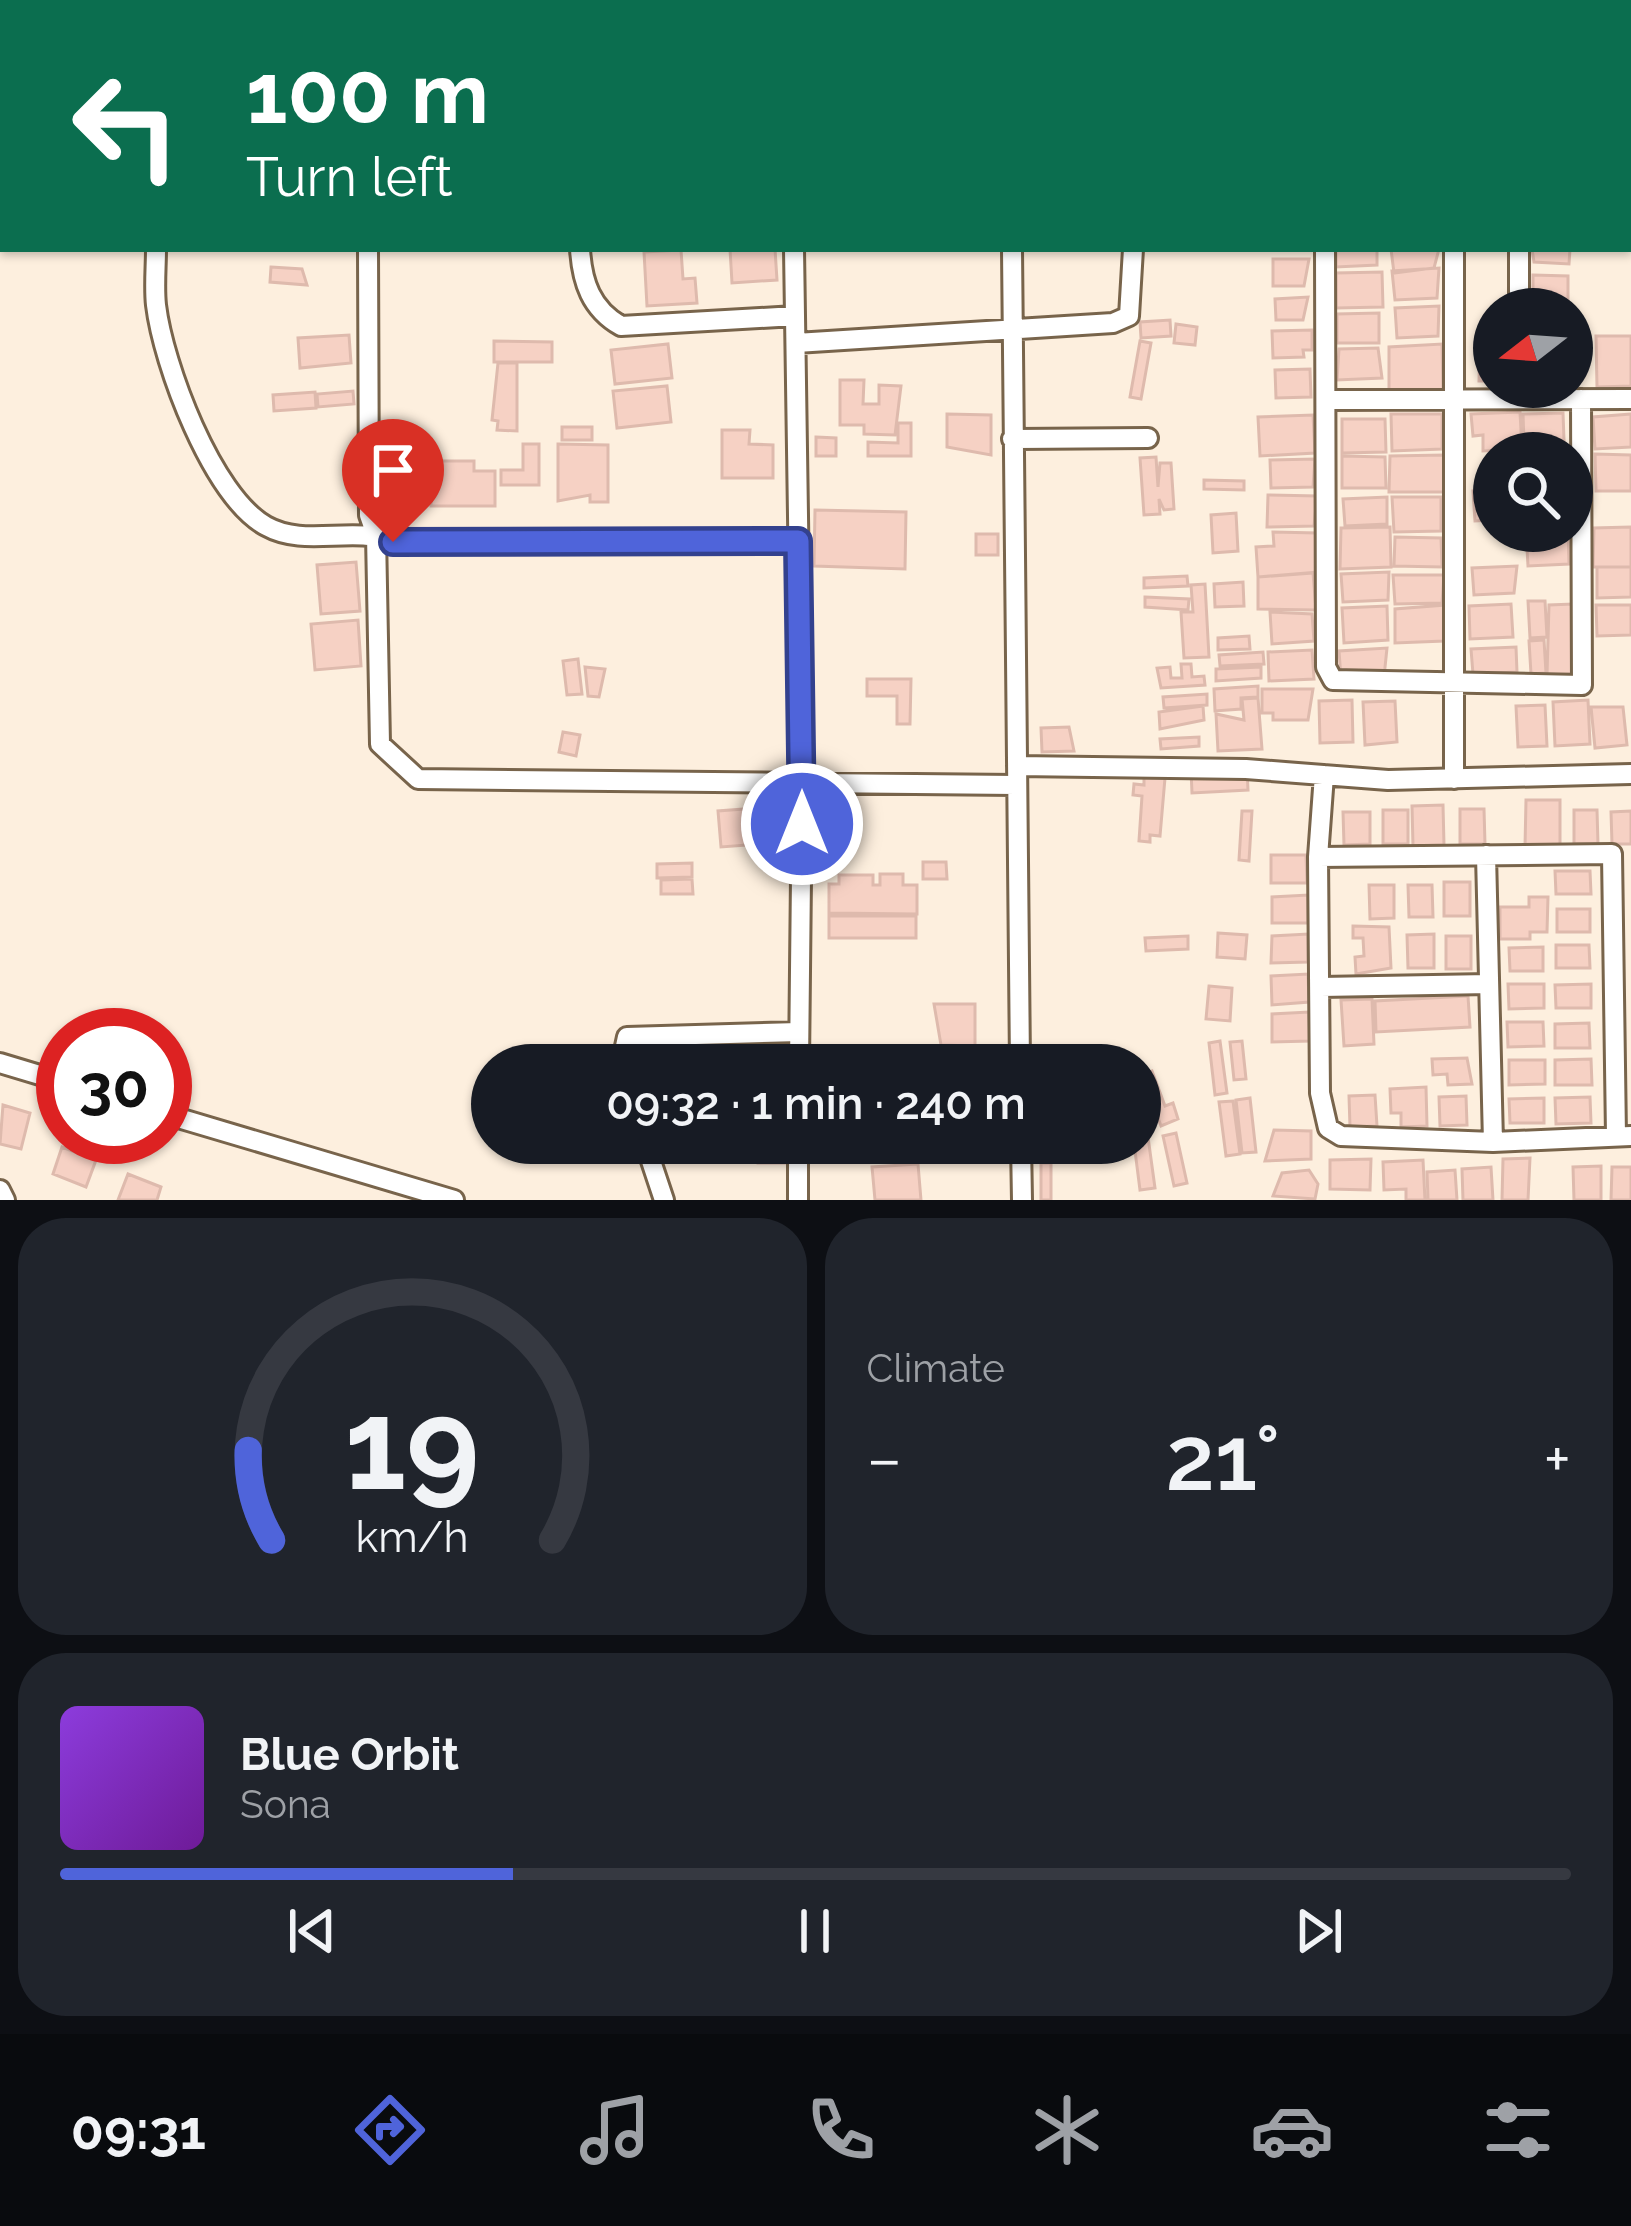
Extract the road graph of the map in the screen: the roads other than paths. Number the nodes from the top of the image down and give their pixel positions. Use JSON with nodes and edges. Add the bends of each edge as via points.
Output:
{"nodes":[{"id":1,"x":156,"y":252,"type":"edge"},
{"id":2,"x":368,"y":252,"type":"edge"},
{"id":3,"x":580,"y":252,"type":"edge"},
{"id":4,"x":794,"y":252,"type":"edge"},
{"id":5,"x":1012,"y":252,"type":"edge"},
{"id":6,"x":1133,"y":252,"type":"edge"},
{"id":7,"x":1324,"y":252,"type":"edge"},
{"id":8,"x":1454,"y":252,"type":"edge"},
{"id":9,"x":1519,"y":252,"type":"edge"},
{"id":10,"x":1520,"y":288,"type":"edge"},
{"id":11,"x":795,"y":316,"type":"junction"},
{"id":12,"x":1013,"y":330,"type":"junction"},
{"id":13,"x":796,"y":343,"type":"junction"},
{"id":14,"x":1593,"y":398,"type":"edge"},
{"id":15,"x":1473,"y":399,"type":"edge"},
{"id":16,"x":1631,"y":399,"type":"edge"},
{"id":17,"x":1327,"y":400,"type":"junction"},
{"id":18,"x":1455,"y":401,"type":"junction"},
{"id":19,"x":1581,"y":408,"type":"edge"},
{"id":20,"x":1148,"y":438,"type":"dead end"},
{"id":21,"x":1012,"y":439,"type":"junction"},
{"id":22,"x":376,"y":535,"type":"junction"},
{"id":23,"x":798,"y":541,"type":"junction"},
{"id":24,"x":1454,"y":685,"type":"junction"},
{"id":25,"x":1631,"y":774,"type":"edge"},
{"id":26,"x":1017,"y":775,"type":"junction"},
{"id":27,"x":1324,"y":775,"type":"junction"},
{"id":28,"x":1454,"y":779,"type":"junction"},
{"id":29,"x":802,"y":783,"type":"junction"},
{"id":30,"x":1486,"y":855,"type":"junction"},
{"id":31,"x":1318,"y":857,"type":"junction"},
{"id":32,"x":1489,"y":984,"type":"junction"},
{"id":33,"x":1321,"y":987,"type":"junction"},
{"id":34,"x":799,"y":1032,"type":"junction"},
{"id":35,"x":626,"y":1044,"type":"edge"},
{"id":36,"x":799,"y":1044,"type":"edge"},
{"id":37,"x":1020,"y":1044,"type":"edge"},
{"id":38,"x":0,"y":1063,"type":"edge"},
{"id":39,"x":36,"y":1074,"type":"edge"},
{"id":40,"x":192,"y":1122,"type":"edge"},
{"id":41,"x":1623,"y":1136,"type":"edge"},
{"id":42,"x":1493,"y":1142,"type":"junction"},
{"id":43,"x":652,"y":1164,"type":"edge"},
{"id":44,"x":798,"y":1164,"type":"edge"},
{"id":45,"x":1021,"y":1164,"type":"edge"},
{"id":46,"x":0,"y":1190,"type":"edge"},
{"id":47,"x":5,"y":1200,"type":"edge"},
{"id":48,"x":454,"y":1200,"type":"edge"},
{"id":49,"x":664,"y":1200,"type":"edge"},
{"id":50,"x":798,"y":1200,"type":"edge"},
{"id":51,"x":1022,"y":1200,"type":"edge"}],
"edges":[{"from":1,"to":22,"type":"street","via":[[156,305],[172,370],[237,500],[264,526],[297,537]]},
{"from":2,"to":22,"type":"street","via":[[369,515]]},
{"from":3,"to":11,"type":"street","via":[[581,274],[601,315],[621,326]]},
{"from":4,"to":11,"type":"street"},
{"from":5,"to":12,"type":"street"},
{"from":6,"to":12,"type":"street","via":[[1129,316]]},
{"from":7,"to":17,"type":"street"},
{"from":8,"to":18,"type":"street"},
{"from":9,"to":10,"type":"street"},
{"from":11,"to":13,"type":"street"},
{"from":12,"to":13,"type":"street"},
{"from":12,"to":21,"type":"street"},
{"from":13,"to":23,"type":"street"},
{"from":14,"to":16,"type":"street"},
{"from":15,"to":18,"type":"street"},
{"from":17,"to":18,"type":"street"},
{"from":17,"to":24,"type":"street","via":[[1328,675]]},
{"from":18,"to":24,"type":"street"},
{"from":19,"to":24,"type":"street","via":[[1582,685]]},
{"from":20,"to":21,"type":"street"},
{"from":21,"to":26,"type":"street"},
{"from":22,"to":23,"type":"street","via":[[393,542]]},
{"from":22,"to":29,"type":"street","via":[[380,744],[418,779]]},
{"from":23,"to":29,"type":"street"},
{"from":24,"to":28,"type":"street"},
{"from":25,"to":28,"type":"street"},
{"from":26,"to":27,"type":"street"},
{"from":26,"to":29,"type":"street"},
{"from":26,"to":37,"type":"street"},
{"from":27,"to":28,"type":"street"},
{"from":27,"to":31,"type":"street"},
{"from":29,"to":34,"type":"street"},
{"from":30,"to":31,"type":"street"},
{"from":30,"to":32,"type":"street"},
{"from":30,"to":41,"type":"street","via":[[1612,854]]},
{"from":31,"to":33,"type":"street"},
{"from":32,"to":33,"type":"street"},
{"from":32,"to":42,"type":"street"},
{"from":33,"to":42,"type":"street","via":[[1319,1093],[1328,1128],[1341,1136]]},
{"from":34,"to":35,"type":"street","via":[[627,1037]]},
{"from":34,"to":36,"type":"street"},
{"from":38,"to":39,"type":"street"},
{"from":40,"to":48,"type":"street"},
{"from":41,"to":42,"type":"street"},
{"from":43,"to":49,"type":"street"},
{"from":44,"to":50,"type":"street"},
{"from":45,"to":51,"type":"street"},
{"from":46,"to":47,"type":"street"}]}
